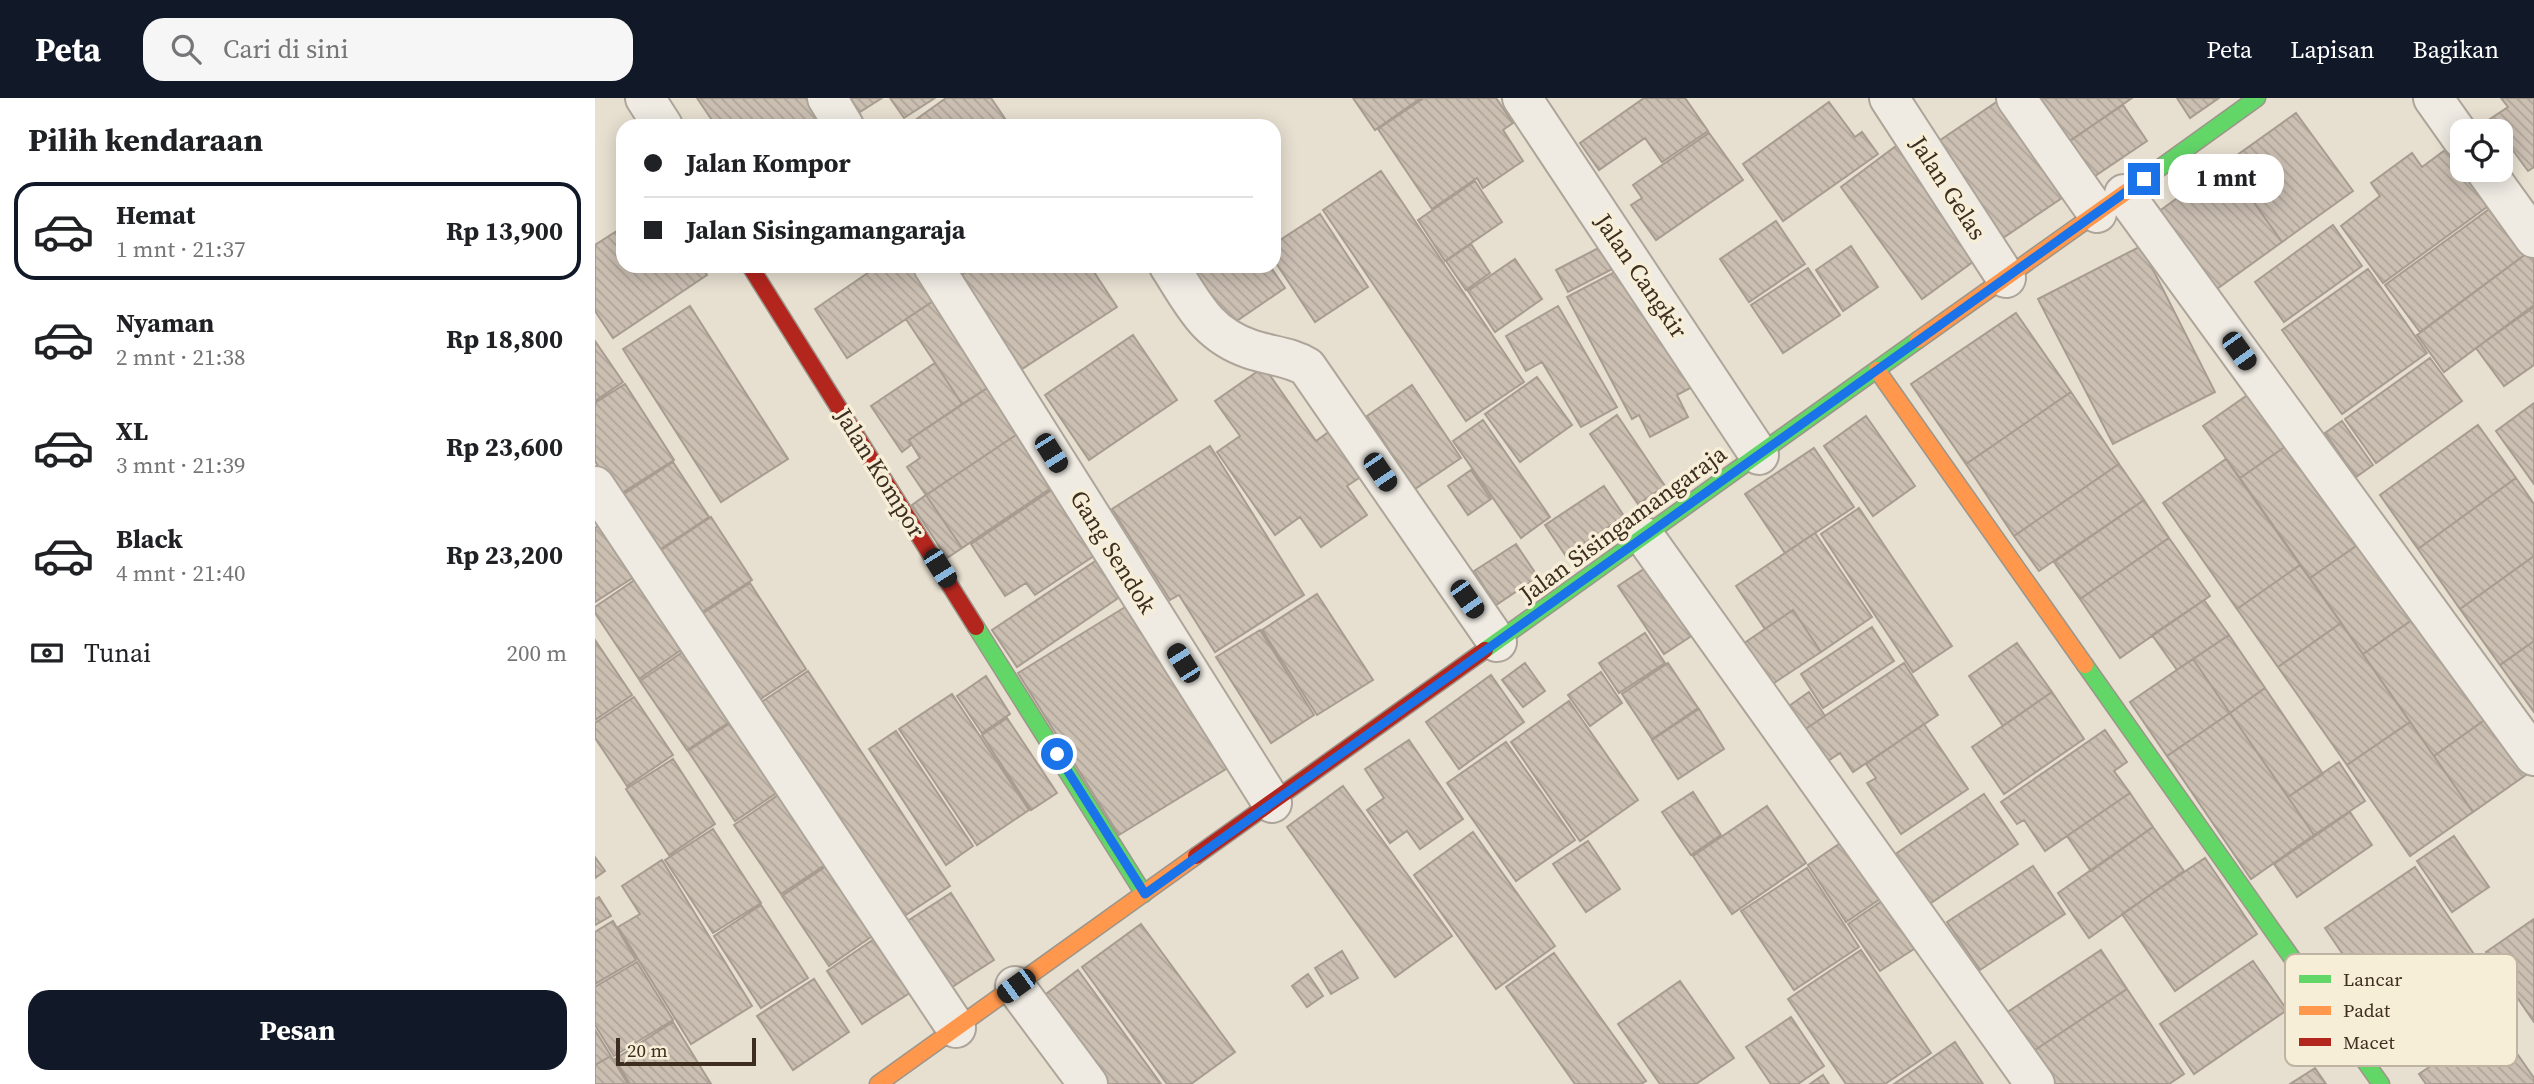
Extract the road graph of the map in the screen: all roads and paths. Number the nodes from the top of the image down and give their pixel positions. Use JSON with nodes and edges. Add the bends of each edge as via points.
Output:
{"nodes":[{"id":1,"x":645,"y":98,"type":"edge"},
{"id":2,"x":827,"y":98,"type":"edge"},
{"id":3,"x":1522,"y":98,"type":"edge"},
{"id":4,"x":1889,"y":98,"type":"edge"},
{"id":5,"x":2016,"y":98,"type":"edge"},
{"id":6,"x":2433,"y":98,"type":"edge"},
{"id":7,"x":2247,"y":101,"type":"edge"},
{"id":8,"x":658,"y":119,"type":"edge"},
{"id":9,"x":840,"y":119,"type":"edge"},
{"id":10,"x":2450,"y":122,"type":"edge"},
{"id":11,"x":2494,"y":182,"type":"edge"},
{"id":12,"x":2111,"y":203,"type":"junction"},
{"id":13,"x":2534,"y":238,"type":"edge"},
{"id":14,"x":754,"y":273,"type":"edge"},
{"id":15,"x":937,"y":273,"type":"edge"},
{"id":16,"x":1174,"y":273,"type":"edge"},
{"id":17,"x":2006,"y":278,"type":"junction"},
{"id":18,"x":1877,"y":370,"type":"junction"},
{"id":19,"x":1759,"y":454,"type":"junction"},
{"id":20,"x":595,"y":486,"type":"edge"},
{"id":21,"x":1645,"y":537,"type":"junction"},
{"id":22,"x":1497,"y":642,"type":"junction"},
{"id":23,"x":2534,"y":756,"type":"edge"},
{"id":24,"x":1272,"y":803,"type":"junction"},
{"id":25,"x":1145,"y":894,"type":"junction"},
{"id":26,"x":2289,"y":954,"type":"edge"},
{"id":27,"x":1016,"y":986,"type":"junction"},
{"id":28,"x":956,"y":1028,"type":"junction"},
{"id":29,"x":2368,"y":1066,"type":"edge"},
{"id":30,"x":878,"y":1084,"type":"edge"},
{"id":31,"x":1088,"y":1084,"type":"edge"},
{"id":32,"x":2035,"y":1084,"type":"edge"},
{"id":33,"x":2381,"y":1084,"type":"edge"}],
"edges":[{"from":1,"to":8,"type":"street"},
{"from":2,"to":9,"type":"street"},
{"from":3,"to":19,"type":"street","name":"Jalan Cangkir"},
{"from":4,"to":17,"type":"street","name":"Jalan Gelas"},
{"from":5,"to":12,"type":"street"},
{"from":6,"to":10,"type":"street"},
{"from":7,"to":12,"type":"street","name":"Jalan Sisingamangaraja"},
{"from":11,"to":13,"type":"street"},
{"from":12,"to":17,"type":"street","name":"Jalan Sisingamangaraja"},
{"from":12,"to":23,"type":"street"},
{"from":14,"to":25,"type":"street","name":"Jalan Kompor"},
{"from":15,"to":24,"type":"street","name":"Gang Sendok"},
{"from":16,"to":22,"type":"street","via":[[1204,320],[1223,339],[1307,367]]},
{"from":17,"to":18,"type":"street","name":"Jalan Sisingamangaraja"},
{"from":18,"to":19,"type":"street","name":"Jalan Sisingamangaraja"},
{"from":18,"to":26,"type":"street"},
{"from":19,"to":21,"type":"street","name":"Jalan Sisingamangaraja"},
{"from":20,"to":28,"type":"street"},
{"from":21,"to":22,"type":"street","name":"Jalan Sisingamangaraja"},
{"from":21,"to":32,"type":"street"},
{"from":22,"to":24,"type":"street","name":"Jalan Sisingamangaraja"},
{"from":24,"to":25,"type":"street","name":"Jalan Sisingamangaraja"},
{"from":25,"to":27,"type":"street","name":"Jalan Sisingamangaraja"},
{"from":27,"to":28,"type":"street","name":"Jalan Sisingamangaraja"},
{"from":27,"to":31,"type":"street"},
{"from":28,"to":30,"type":"street","name":"Jalan Sisingamangaraja"},
{"from":29,"to":33,"type":"street"}]}
